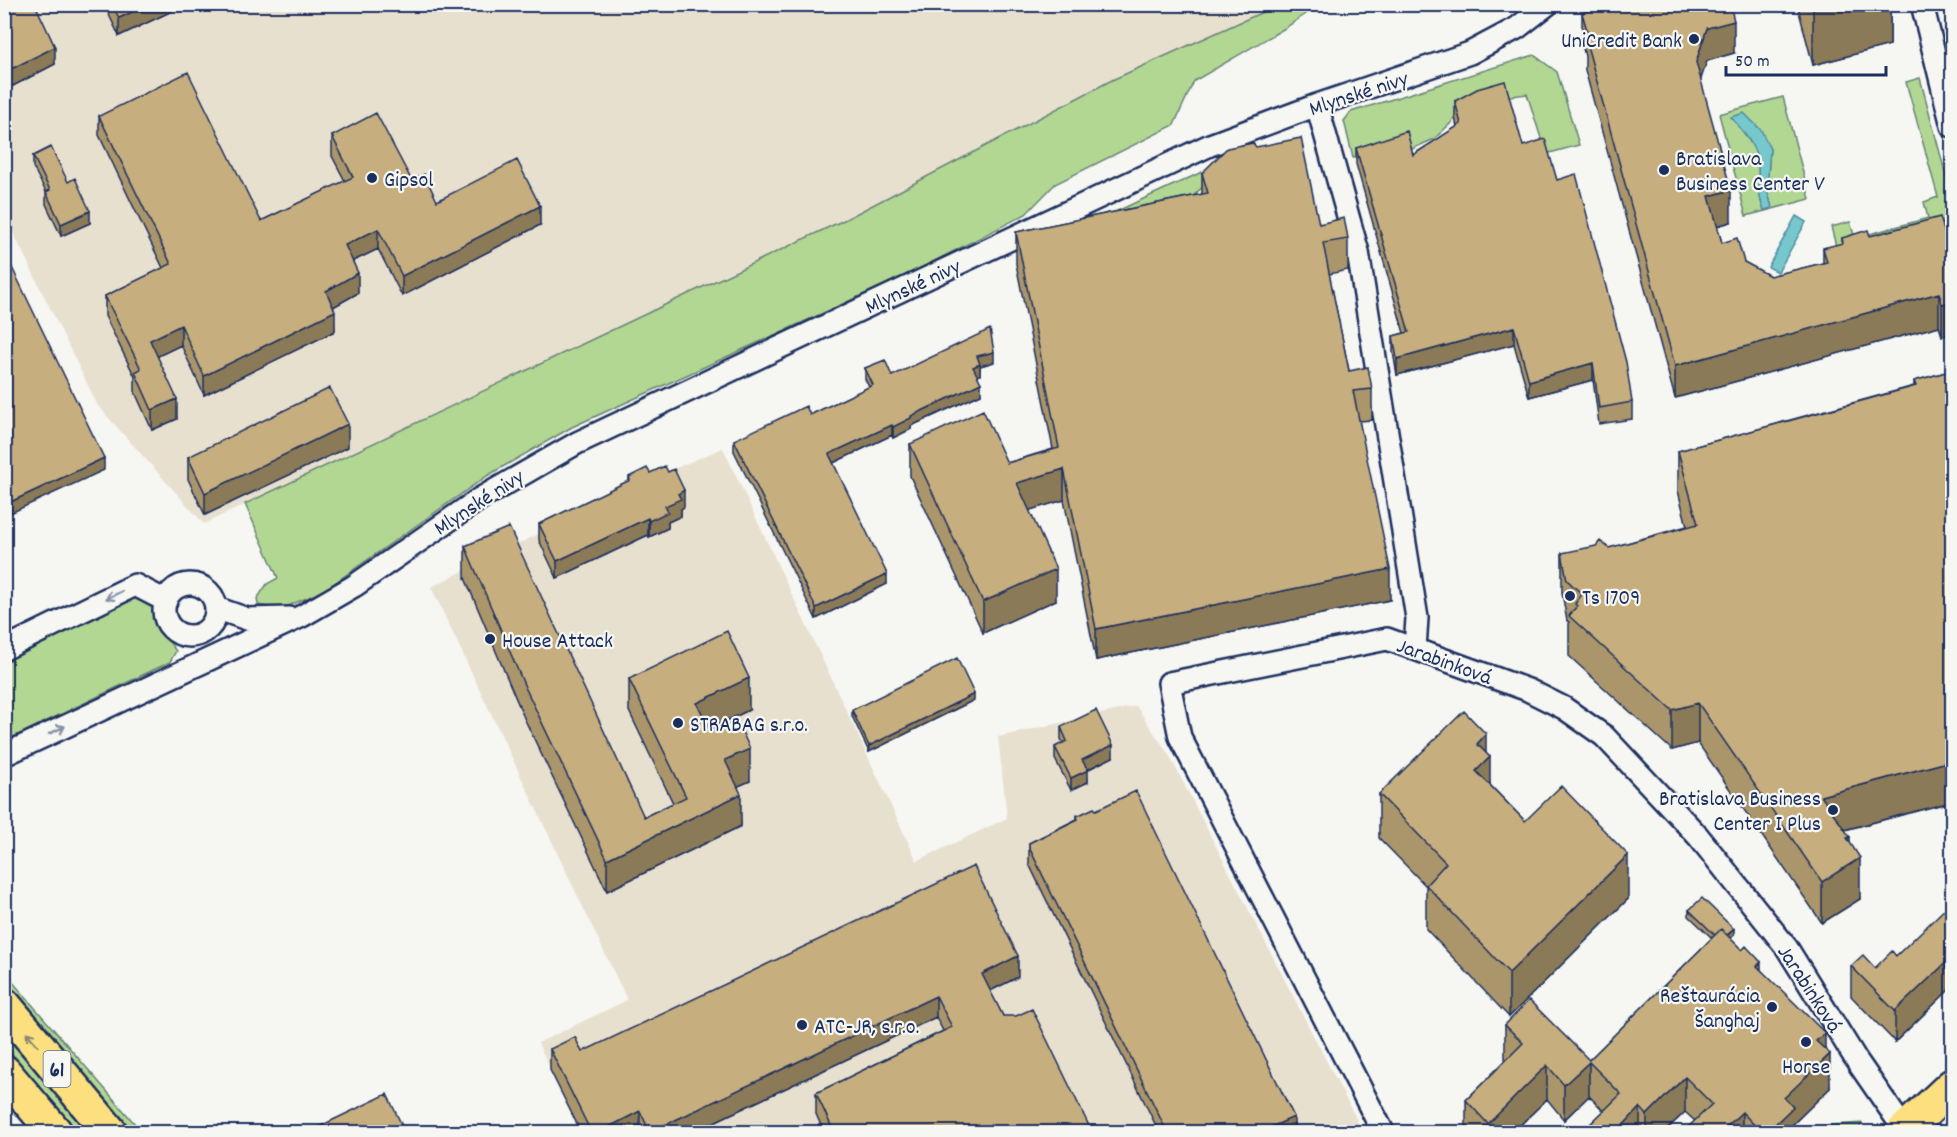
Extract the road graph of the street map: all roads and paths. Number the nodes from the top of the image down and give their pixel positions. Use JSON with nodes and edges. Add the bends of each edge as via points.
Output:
{"nodes":[{"id":1,"x":1548,"y":4,"type":"edge"},
{"id":2,"x":1922,"y":4,"type":"edge"},
{"id":3,"x":1317,"y":105,"type":"junction"},
{"id":4,"x":1953,"y":126,"type":"edge"},
{"id":5,"x":166,"y":601,"type":"junction"},
{"id":6,"x":302,"y":616,"type":"junction"},
{"id":7,"x":206,"y":624,"type":"junction"},
{"id":8,"x":243,"y":646,"type":"junction"},
{"id":9,"x":4,"y":649,"type":"edge"},
{"id":10,"x":1415,"y":649,"type":"junction"},
{"id":11,"x":176,"y":674,"type":"junction"},
{"id":12,"x":4,"y":755,"type":"edge"},
{"id":13,"x":4,"y":1005,"type":"edge"},
{"id":14,"x":4,"y":1072,"type":"edge"},
{"id":15,"x":1953,"y":1086,"type":"edge"},
{"id":16,"x":55,"y":1132,"type":"edge"},
{"id":17,"x":110,"y":1132,"type":"edge"},
{"id":18,"x":1383,"y":1132,"type":"edge"},
{"id":19,"x":1906,"y":1132,"type":"edge"}],
"edges":[{"from":1,"to":3,"type":"street","name":"Mlynské nivy","via":[[1503,37],[1470,53]]},
{"from":2,"to":4,"type":"street"},
{"from":3,"to":6,"type":"street","name":"Mlynské nivy","via":[[1201,149],[577,443],[481,498],[354,586]]},
{"from":3,"to":10,"type":"street","via":[[1358,252],[1417,618]]},
{"from":5,"to":7,"type":"street","name":"Mlynské nivy","via":[[164,611],[169,626],[182,635]]},
{"from":5,"to":7,"type":"street","name":"Mlynské nivy","via":[[179,587],[193,584],[209,592]]},
{"from":5,"to":9,"type":"street","one_way":true,"via":[[135,585]]},
{"from":6,"to":7,"type":"street","name":"Mlynské nivy"},
{"from":6,"to":8,"type":"street","name":"Mlynské nivy"},
{"from":7,"to":8,"type":"street","name":"Mlynské nivy","via":[[223,639]]},
{"from":7,"to":11,"type":"street"},
{"from":8,"to":11,"type":"street","name":"Mlynské nivy"},
{"from":10,"to":18,"type":"street","name":"Jarabinková","via":[[1387,639],[1169,683],[1180,737]]},
{"from":10,"to":19,"type":"street","name":"Jarabinková","via":[[1528,690],[1564,708],[1604,736],[1692,828],[1786,948]]},
{"from":12,"to":11,"type":"street","name":"Mlynské nivy","one_way":true},
{"from":17,"to":13,"type":"main road","number":"61","one_way":true},
{"from":14,"to":16,"type":"main road","number":"61"},
{"from":15,"to":19,"type":"main road"}]}
